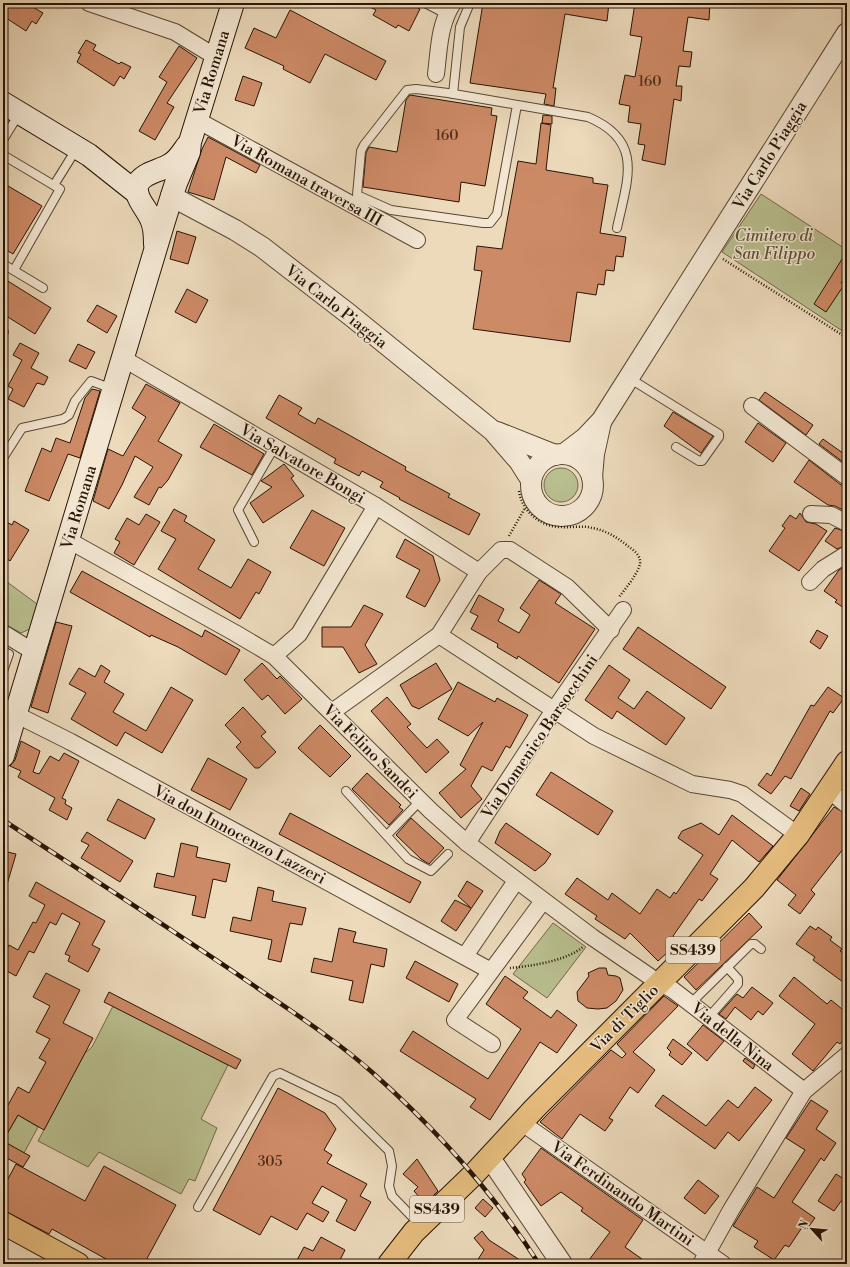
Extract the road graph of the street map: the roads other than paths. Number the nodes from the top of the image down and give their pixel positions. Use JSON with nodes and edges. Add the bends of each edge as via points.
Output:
{"nodes":[{"id":1,"x":89,"y":3,"type":"edge"},
{"id":2,"x":233,"y":3,"type":"edge"},
{"id":3,"x":425,"y":3,"type":"edge"},
{"id":4,"x":470,"y":3,"type":"edge"},
{"id":5,"x":449,"y":8,"type":"edge"},
{"id":6,"x":847,"y":32,"type":"edge"},
{"id":7,"x":216,"y":57,"type":"junction"},
{"id":8,"x":436,"y":74,"type":"joint"},
{"id":9,"x":434,"y":91,"type":"junction"},
{"id":10,"x":453,"y":94,"type":"junction"},
{"id":11,"x":517,"y":105,"type":"junction"},
{"id":12,"x":11,"y":108,"type":"edge"},
{"id":13,"x":197,"y":120,"type":"junction"},
{"id":14,"x":3,"y":140,"type":"edge"},
{"id":15,"x":190,"y":142,"type":"junction"},
{"id":16,"x":83,"y":151,"type":"junction"},
{"id":17,"x":3,"y":154,"type":"edge"},
{"id":18,"x":54,"y":185,"type":"junction"},
{"id":19,"x":145,"y":187,"type":"junction"},
{"id":20,"x":171,"y":196,"type":"junction"},
{"id":21,"x":616,"y":228,"type":"dead end"},
{"id":22,"x":416,"y":240,"type":"dead end"},
{"id":23,"x":154,"y":258,"type":"junction"},
{"id":24,"x":3,"y":264,"type":"edge"},
{"id":25,"x":14,"y":270,"type":"junction"},
{"id":26,"x":43,"y":288,"type":"dead end"},
{"id":27,"x":124,"y":359,"type":"junction"},
{"id":28,"x":629,"y":377,"type":"junction"},
{"id":29,"x":114,"y":390,"type":"junction"},
{"id":30,"x":752,"y":406,"type":"dead end"},
{"id":31,"x":602,"y":420,"type":"junction"},
{"id":32,"x":493,"y":431,"type":"junction"},
{"id":33,"x":275,"y":446,"type":"junction"},
{"id":34,"x":676,"y":447,"type":"dead end"},
{"id":35,"x":559,"y":454,"type":"junction"},
{"id":36,"x":3,"y":458,"type":"edge"},
{"id":37,"x":592,"y":477,"type":"junction"},
{"id":38,"x":847,"y":477,"type":"edge"},
{"id":39,"x":525,"y":485,"type":"junction"},
{"id":40,"x":376,"y":506,"type":"junction"},
{"id":41,"x":811,"y":514,"type":"dead end"},
{"id":42,"x":847,"y":523,"type":"edge"},
{"id":43,"x":68,"y":540,"type":"junction"},
{"id":44,"x":254,"y":542,"type":"dead end"},
{"id":45,"x":847,"y":554,"type":"edge"},
{"id":46,"x":479,"y":572,"type":"junction"},
{"id":47,"x":810,"y":582,"type":"dead end"},
{"id":48,"x":623,"y":610,"type":"road end"},
{"id":49,"x":611,"y":630,"type":"junction"},
{"id":50,"x":3,"y":633,"type":"edge"},
{"id":51,"x":439,"y":635,"type":"junction"},
{"id":52,"x":3,"y":651,"type":"edge"},
{"id":53,"x":34,"y":652,"type":"junction"},
{"id":54,"x":274,"y":656,"type":"junction"},
{"id":55,"x":3,"y":671,"type":"edge"},
{"id":56,"x":554,"y":710,"type":"junction"},
{"id":57,"x":12,"y":712,"type":"junction"},
{"id":58,"x":332,"y":712,"type":"junction"},
{"id":59,"x":3,"y":756,"type":"edge"},
{"id":60,"x":847,"y":762,"type":"edge"},
{"id":61,"x":829,"y":790,"type":"junction"},
{"id":62,"x":346,"y":791,"type":"dead end"},
{"id":63,"x":421,"y":800,"type":"junction"},
{"id":64,"x":847,"y":805,"type":"edge"},
{"id":65,"x":387,"y":835,"type":"junction"},
{"id":66,"x":798,"y":835,"type":"junction"},
{"id":67,"x":467,"y":843,"type":"junction"},
{"id":68,"x":448,"y":854,"type":"dead end"},
{"id":69,"x":516,"y":881,"type":"junction"},
{"id":70,"x":543,"y":901,"type":"junction"},
{"id":71,"x":761,"y":949,"type":"dead end"},
{"id":72,"x":465,"y":956,"type":"junction"},
{"id":73,"x":727,"y":967,"type":"junction"},
{"id":74,"x":491,"y":971,"type":"junction"},
{"id":75,"x":660,"y":983,"type":"junction"},
{"id":76,"x":691,"y":1003,"type":"junction"},
{"id":77,"x":709,"y":1017,"type":"junction"},
{"id":78,"x":492,"y":1044,"type":"dead end"},
{"id":79,"x":847,"y":1055,"type":"edge"},
{"id":80,"x":804,"y":1091,"type":"junction"},
{"id":81,"x":522,"y":1123,"type":"junction"},
{"id":82,"x":490,"y":1158,"type":"junction"},
{"id":83,"x":198,"y":1207,"type":"dead end"},
{"id":84,"x":3,"y":1223,"type":"edge"},
{"id":85,"x":420,"y":1226,"type":"junction"},
{"id":86,"x":704,"y":1258,"type":"edge"},
{"id":87,"x":78,"y":1264,"type":"edge"},
{"id":88,"x":389,"y":1264,"type":"edge"},
{"id":89,"x":562,"y":1264,"type":"edge"},
{"id":90,"x":723,"y":1264,"type":"edge"}],
"edges":[{"from":1,"to":7,"type":"street","via":[[171,30]]},
{"from":2,"to":7,"type":"main road","name":"Via Romana"},
{"from":3,"to":5,"type":"lane"},
{"from":4,"to":10,"type":"lane","via":[[460,27]]},
{"from":5,"to":8,"type":"street","via":[[442,27]]},
{"from":6,"to":28,"type":"street","name":"Via Carlo Piaggia"},
{"from":7,"to":13,"type":"main road","name":"Via Romana"},
{"from":8,"to":9,"type":"lane"},
{"from":9,"to":10,"type":"lane"},
{"from":9,"to":11,"type":"lane","via":[[407,90],[364,145],[361,151],[357,195],[391,210],[490,222],[497,214]]},
{"from":10,"to":11,"type":"lane"},
{"from":11,"to":21,"type":"lane","via":[[588,117],[605,124],[616,135],[628,157],[628,170]]},
{"from":12,"to":14,"type":"lane"},
{"from":12,"to":16,"type":"main road"},
{"from":13,"to":15,"type":"main road","name":"Via Romana"},
{"from":13,"to":22,"type":"street","name":"Via Romana traversa III"},
{"from":15,"to":19,"type":"main road","name":"Via Romana","via":[[176,160]]},
{"from":15,"to":20,"type":"main road","name":"Via Romana"},
{"from":16,"to":18,"type":"lane"},
{"from":16,"to":19,"type":"main road"},
{"from":17,"to":18,"type":"lane"},
{"from":18,"to":25,"type":"lane","via":[[60,189]]},
{"from":19,"to":20,"type":"main road","via":[[163,175],[172,187]]},
{"from":19,"to":20,"type":"main road","name":"Via Romana","via":[[151,208],[166,204]]},
{"from":19,"to":23,"type":"main road","name":"Via Romana","via":[[154,227]]},
{"from":20,"to":23,"type":"main road","name":"Via Romana"},
{"from":20,"to":32,"type":"street","name":"Via Carlo Piaggia","via":[[262,247]]},
{"from":23,"to":27,"type":"main road","name":"Via Romana"},
{"from":24,"to":25,"type":"lane"},
{"from":25,"to":26,"type":"lane"},
{"from":27,"to":29,"type":"main road","name":"Via Romana"},
{"from":27,"to":33,"type":"street","name":"Via Salvatore Bongi"},
{"from":28,"to":31,"type":"street","name":"Via Carlo Piaggia"},
{"from":28,"to":34,"type":"lane","via":[[719,434],[702,461]]},
{"from":29,"to":36,"type":"lane","via":[[91,381],[75,401],[69,416],[22,428]]},
{"from":29,"to":43,"type":"main road","name":"Via Romana"},
{"from":30,"to":38,"type":"street"},
{"from":31,"to":35,"type":"street","name":"Via Carlo Piaggia","via":[[585,438]]},
{"from":31,"to":37,"type":"street","name":"Via Carlo Piaggia","via":[[594,454]]},
{"from":32,"to":35,"type":"street","name":"Via Carlo Piaggia"},
{"from":32,"to":39,"type":"street","name":"Via Carlo Piaggia","via":[[519,461]]},
{"from":33,"to":40,"type":"street","name":"Via Salvatore Bongi"},
{"from":33,"to":44,"type":"lane","via":[[238,510]]},
{"from":35,"to":37,"type":"street","via":[[581,460]]},
{"from":35,"to":39,"type":"street","via":[[539,464]]},
{"from":37,"to":39,"type":"street","via":[[592,493],[588,502],[576,513],[561,516],[550,514],[538,505]]},
{"from":40,"to":46,"type":"street","name":"Via Salvatore Bongi"},
{"from":40,"to":54,"type":"street","via":[[299,634]]},
{"from":41,"to":42,"type":"street","via":[[831,515]]},
{"from":43,"to":53,"type":"main road","name":"Via Romana"},
{"from":43,"to":54,"type":"street","name":"Via Felino Sandei"},
{"from":45,"to":47,"type":"street","via":[[823,569]]},
{"from":46,"to":49,"type":"street","via":[[501,550],[510,550],[567,587]]},
{"from":46,"to":51,"type":"street"},
{"from":48,"to":49,"type":"street","name":"Via Domenico Barsocchini"},
{"from":49,"to":56,"type":"street","name":"Via Domenico Barsocchini"},
{"from":50,"to":53,"type":"street"},
{"from":51,"to":56,"type":"street"},
{"from":51,"to":58,"type":"street"},
{"from":52,"to":55,"type":"lane","via":[[9,654]]},
{"from":53,"to":57,"type":"main road","name":"Via Romana"},
{"from":54,"to":58,"type":"street","name":"Via Felino Sandei"},
{"from":56,"to":66,"type":"street","via":[[594,736],[692,784],[742,794]]},
{"from":56,"to":67,"type":"street","name":"Via Domenico Barsocchini"},
{"from":57,"to":59,"type":"main road","name":"Via Romana"},
{"from":57,"to":72,"type":"street","name":"Via don Innocenzo Lazzeri"},
{"from":58,"to":63,"type":"street","name":"Via Felino Sandei"},
{"from":60,"to":61,"type":"main road","name":"Via di Tiglio","number":"SS439"},
{"from":61,"to":64,"type":"street"},
{"from":61,"to":66,"type":"main road","name":"Via di Tiglio","number":"SS439"},
{"from":62,"to":65,"type":"lane"},
{"from":63,"to":65,"type":"lane"},
{"from":63,"to":67,"type":"street","name":"Via Felino Sandei"},
{"from":65,"to":68,"type":"lane","via":[[408,859],[431,871]]},
{"from":66,"to":75,"type":"main road","name":"Via di Tiglio","number":"SS439","via":[[754,888]]},
{"from":67,"to":69,"type":"street","name":"Via Felino Sandei"},
{"from":69,"to":70,"type":"street","name":"Via Felino Sandei"},
{"from":69,"to":72,"type":"street"},
{"from":70,"to":74,"type":"street"},
{"from":70,"to":75,"type":"street","name":"Via Felino Sandei"},
{"from":71,"to":73,"type":"lane","via":[[751,944]]},
{"from":72,"to":74,"type":"street","name":"Via don Innocenzo Lazzeri"},
{"from":73,"to":76,"type":"lane"},
{"from":73,"to":77,"type":"lane","via":[[738,979],[738,984]]},
{"from":74,"to":78,"type":"street","via":[[455,1020]]},
{"from":75,"to":76,"type":"street","name":"Via della Nina"},
{"from":75,"to":81,"type":"main road","name":"Via di Tiglio","number":"SS439"},
{"from":76,"to":77,"type":"street","name":"Via della Nina"},
{"from":77,"to":80,"type":"street","name":"Via della Nina"},
{"from":79,"to":80,"type":"street"},
{"from":80,"to":86,"type":"street"},
{"from":81,"to":82,"type":"main road","name":"Via di Tiglio","number":"SS439"},
{"from":81,"to":86,"type":"street","name":"Via Ferdinando Martini"},
{"from":82,"to":85,"type":"main road","name":"Via di Tiglio","number":"SS439"},
{"from":82,"to":89,"type":"street"},
{"from":83,"to":85,"type":"lane","via":[[273,1076],[280,1073],[338,1101],[389,1151],[392,1166],[389,1186],[392,1196]]},
{"from":84,"to":87,"type":"main road"},
{"from":85,"to":88,"type":"main road","name":"Via di Tiglio","number":"SS439"},
{"from":86,"to":90,"type":"street","name":"Via Ferdinando Martini"}]}
